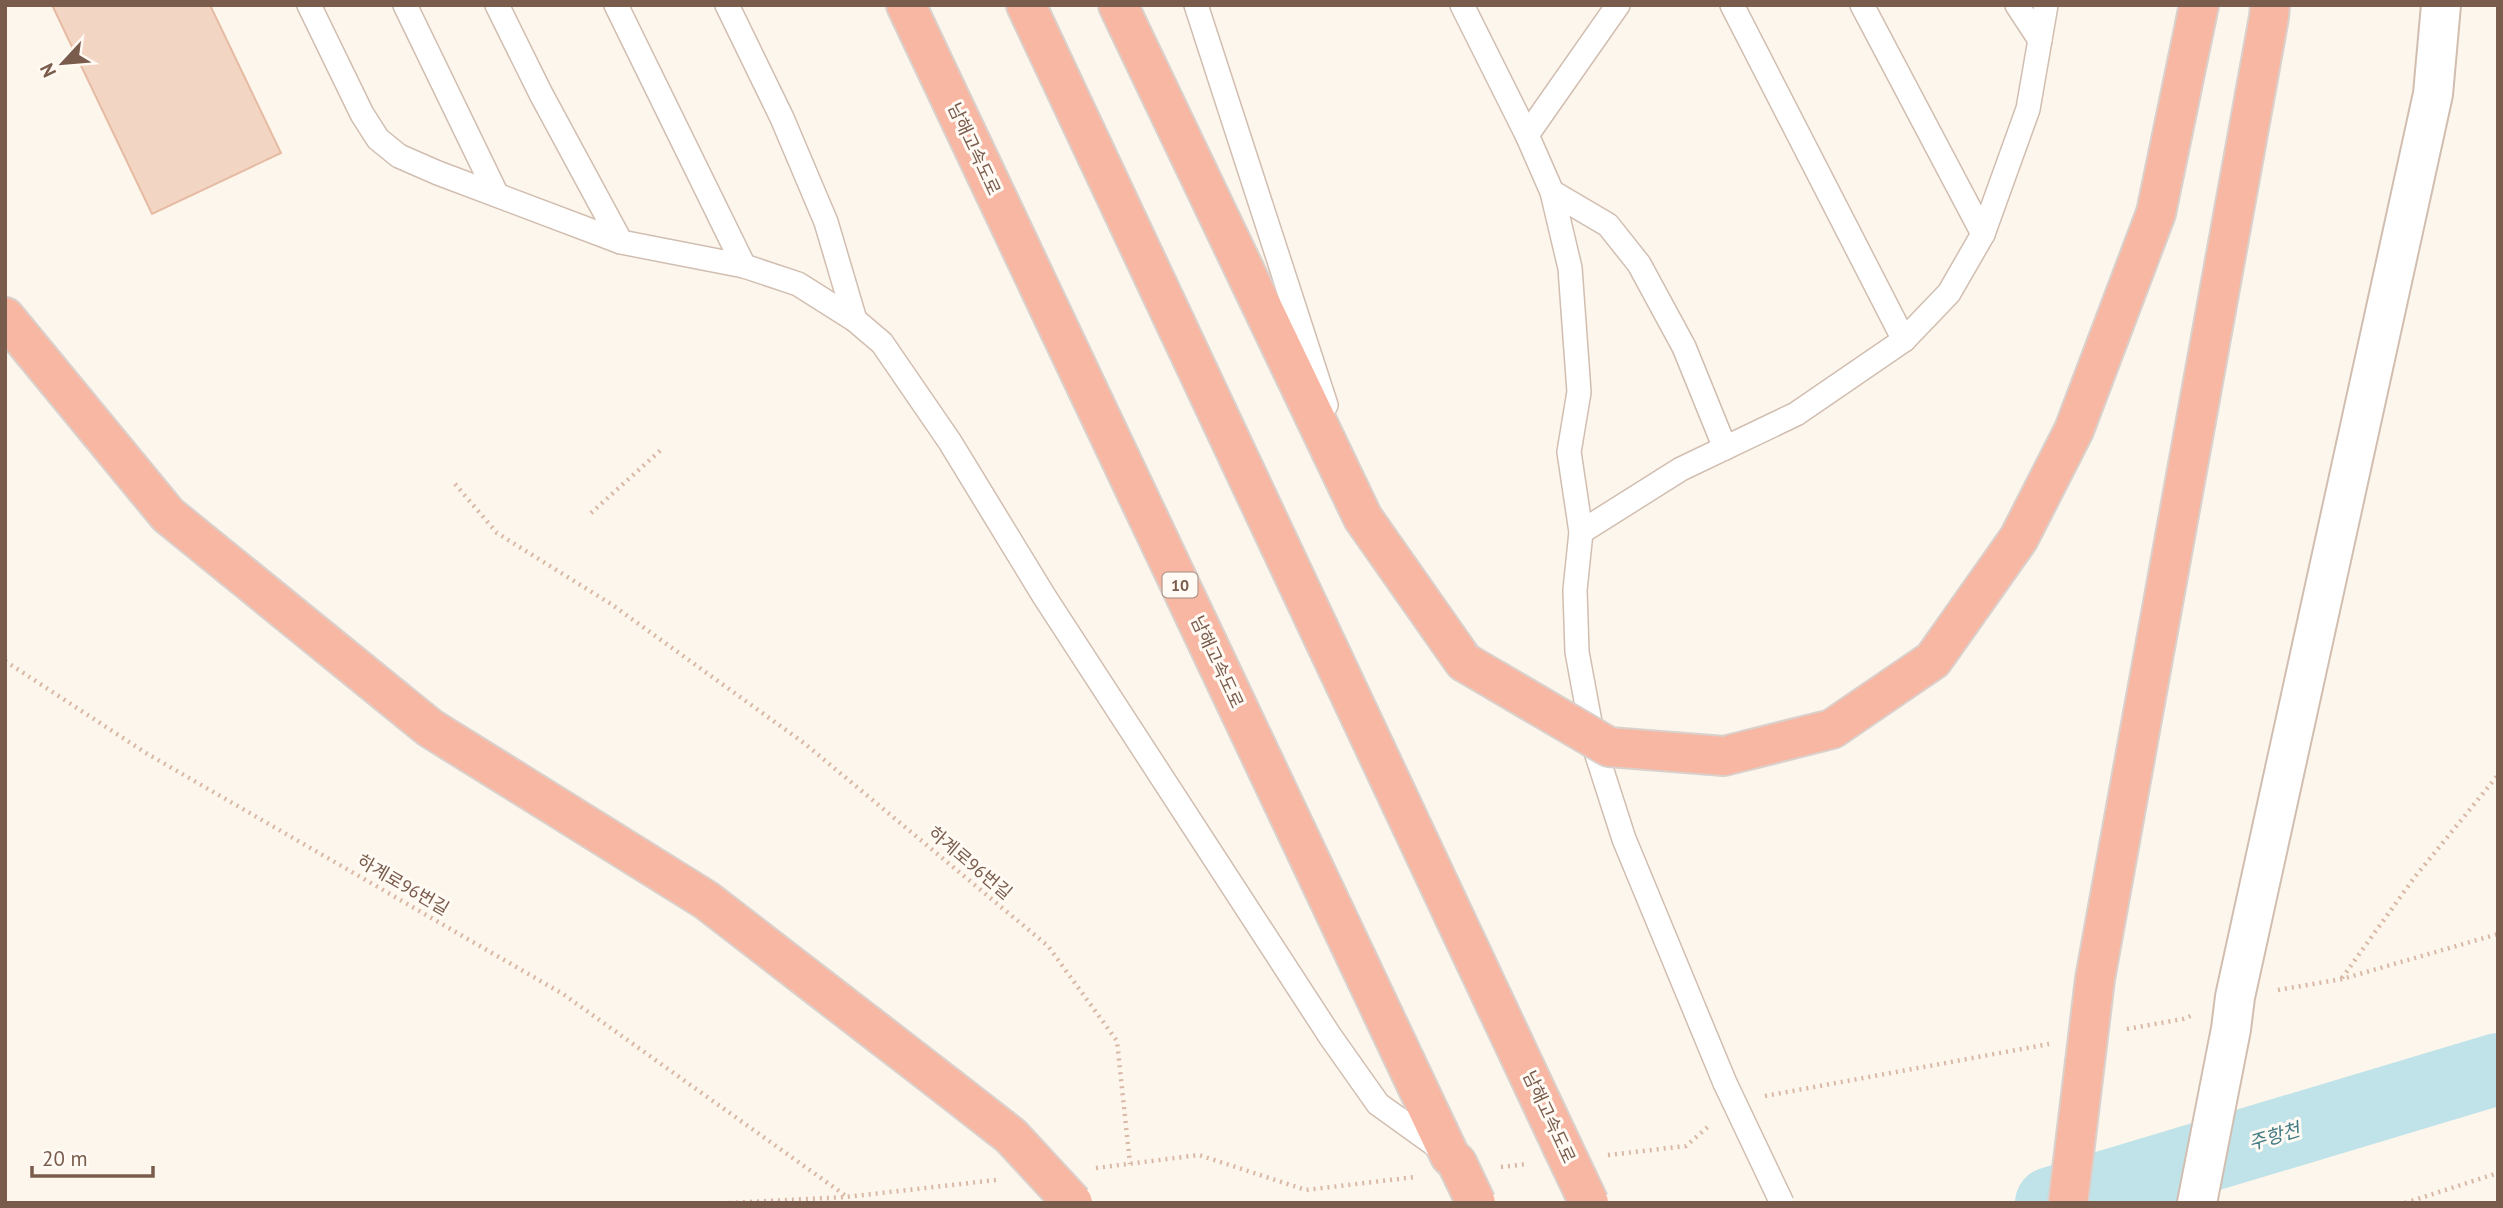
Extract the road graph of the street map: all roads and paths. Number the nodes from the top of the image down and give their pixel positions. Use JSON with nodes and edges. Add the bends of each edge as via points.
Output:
{"nodes":[{"id":1,"x":309,"y":5,"type":"edge"},
{"id":2,"x":405,"y":5,"type":"edge"},
{"id":3,"x":497,"y":5,"type":"edge"},
{"id":4,"x":616,"y":5,"type":"edge"},
{"id":5,"x":727,"y":5,"type":"edge"},
{"id":6,"x":906,"y":5,"type":"edge"},
{"id":7,"x":1026,"y":5,"type":"edge"},
{"id":8,"x":1118,"y":5,"type":"edge"},
{"id":9,"x":1196,"y":5,"type":"edge"},
{"id":10,"x":1462,"y":5,"type":"edge"},
{"id":11,"x":1732,"y":5,"type":"edge"},
{"id":12,"x":1862,"y":5,"type":"edge"},
{"id":13,"x":2017,"y":5,"type":"edge"},
{"id":14,"x":2046,"y":5,"type":"edge"},
{"id":15,"x":2199,"y":5,"type":"edge"},
{"id":16,"x":2270,"y":5,"type":"edge"},
{"id":17,"x":2441,"y":5,"type":"edge"},
{"id":18,"x":1613,"y":8,"type":"edge"},
{"id":19,"x":2040,"y":40,"type":"junction"},
{"id":20,"x":1527,"y":135,"type":"junction"},
{"id":21,"x":1552,"y":192,"type":"junction"},
{"id":22,"x":497,"y":195,"type":"junction"},
{"id":23,"x":1983,"y":234,"type":"junction"},
{"id":24,"x":621,"y":242,"type":"junction"},
{"id":25,"x":744,"y":266,"type":"junction"},
{"id":26,"x":5,"y":317,"type":"edge"},
{"id":27,"x":855,"y":320,"type":"junction"},
{"id":28,"x":1904,"y":340,"type":"junction"},
{"id":29,"x":1725,"y":448,"type":"junction"},
{"id":30,"x":663,"y":449,"type":"dead end"},
{"id":31,"x":455,"y":484,"type":"dead end"},
{"id":32,"x":591,"y":513,"type":"dead end"},
{"id":33,"x":1363,"y":518,"type":"junction"},
{"id":34,"x":1581,"y":532,"type":"junction"},
{"id":35,"x":5,"y":661,"type":"edge"},
{"id":36,"x":2498,"y":775,"type":"edge"},
{"id":37,"x":2498,"y":934,"type":"edge"},
{"id":38,"x":2342,"y":979,"type":"junction"},
{"id":39,"x":2233,"y":1013,"type":"junction"},
{"id":40,"x":2120,"y":1031,"type":"dead end"},
{"id":41,"x":2052,"y":1043,"type":"dead end"},
{"id":42,"x":1752,"y":1098,"type":"dead end"},
{"id":43,"x":1718,"y":1119,"type":"dead end"},
{"id":44,"x":1550,"y":1155,"type":"junction"},
{"id":45,"x":1605,"y":1156,"type":"dead end"},
{"id":46,"x":1130,"y":1164,"type":"junction"},
{"id":47,"x":1445,"y":1165,"type":"junction"},
{"id":48,"x":1496,"y":1168,"type":"dead end"},
{"id":49,"x":1090,"y":1169,"type":"dead end"},
{"id":50,"x":2498,"y":1173,"type":"edge"},
{"id":51,"x":1009,"y":1178,"type":"dead end"},
{"id":52,"x":846,"y":1197,"type":"junction"},
{"id":53,"x":729,"y":1203,"type":"edge"},
{"id":54,"x":1073,"y":1203,"type":"edge"},
{"id":55,"x":1476,"y":1203,"type":"edge"},
{"id":56,"x":1589,"y":1203,"type":"edge"},
{"id":57,"x":1782,"y":1203,"type":"edge"},
{"id":58,"x":2068,"y":1203,"type":"edge"},
{"id":59,"x":2197,"y":1203,"type":"edge"},
{"id":60,"x":2405,"y":1203,"type":"edge"}],
"edges":[{"from":1,"to":22,"type":"lane","via":[[379,139],[400,156]]},
{"from":2,"to":22,"type":"lane"},
{"from":3,"to":24,"type":"lane"},
{"from":4,"to":25,"type":"lane"},
{"from":5,"to":27,"type":"lane","via":[[826,222]]},
{"from":6,"to":47,"type":"highway","name":"남해고속도로","number":"10"},
{"from":7,"to":44,"type":"highway","name":"남해고속도로"},
{"from":8,"to":33,"type":"highway"},
{"from":9,"to":33,"type":"lane"},
{"from":10,"to":20,"type":"lane"},
{"from":11,"to":28,"type":"lane"},
{"from":12,"to":23,"type":"lane"},
{"from":13,"to":19,"type":"lane"},
{"from":14,"to":19,"type":"lane"},
{"from":15,"to":33,"type":"highway","bridge":true,"via":[[2156,214],[2074,430],[2020,538],[1933,660],[1832,729],[1724,756],[1609,747],[1464,662]]},
{"from":16,"to":58,"type":"highway","bridge":true,"via":[[2095,979]]},
{"from":17,"to":39,"type":"street","via":[[2433,94]]},
{"from":18,"to":20,"type":"lane"},
{"from":19,"to":23,"type":"lane","via":[[2028,109]]},
{"from":20,"to":21,"type":"lane"},
{"from":21,"to":29,"type":"lane","via":[[1608,225],[1639,264],[1684,347]]},
{"from":21,"to":34,"type":"lane","via":[[1570,268],[1579,392],[1569,452]]},
{"from":22,"to":24,"type":"lane"},
{"from":23,"to":28,"type":"lane","via":[[1949,293]]},
{"from":24,"to":25,"type":"lane"},
{"from":25,"to":27,"type":"lane","via":[[798,284]]},
{"from":26,"to":54,"type":"highway","bridge":true,"via":[[168,515],[430,728],[706,900],[1011,1136]]},
{"from":27,"to":47,"type":"lane","via":[[883,343],[908,377],[1044,596],[1330,1036],[1378,1104]]},
{"from":28,"to":29,"type":"lane","via":[[1796,414]]},
{"from":29,"to":34,"type":"lane"},
{"from":30,"to":32,"type":"path"},
{"from":31,"to":46,"type":"path","name":"하계로96번길","via":[[497,533],[611,604],[804,743],[1048,946],[1117,1041]]},
{"from":34,"to":57,"type":"lane","bridge":true,"via":[[1575,590],[1577,652],[1595,749],[1624,839],[1725,1083]]},
{"from":35,"to":52,"type":"path","name":"하계로96번길","via":[[146,753],[563,994]]},
{"from":36,"to":38,"type":"path","via":[[2414,878]]},
{"from":37,"to":38,"type":"path"},
{"from":38,"to":39,"type":"path"},
{"from":39,"to":40,"type":"path"},
{"from":39,"to":59,"type":"street"},
{"from":41,"to":42,"type":"path"},
{"from":43,"to":45,"type":"path","via":[[1686,1146]]},
{"from":44,"to":48,"type":"path"},
{"from":44,"to":56,"type":"highway","name":"남해고속도로","bridge":true},
{"from":46,"to":47,"type":"path","via":[[1199,1155],[1306,1190]]},
{"from":46,"to":49,"type":"path"},
{"from":47,"to":55,"type":"highway","name":"남해고속도로","number":"10","bridge":true},
{"from":50,"to":60,"type":"path"},
{"from":51,"to":52,"type":"path"},
{"from":52,"to":53,"type":"path"}]}
